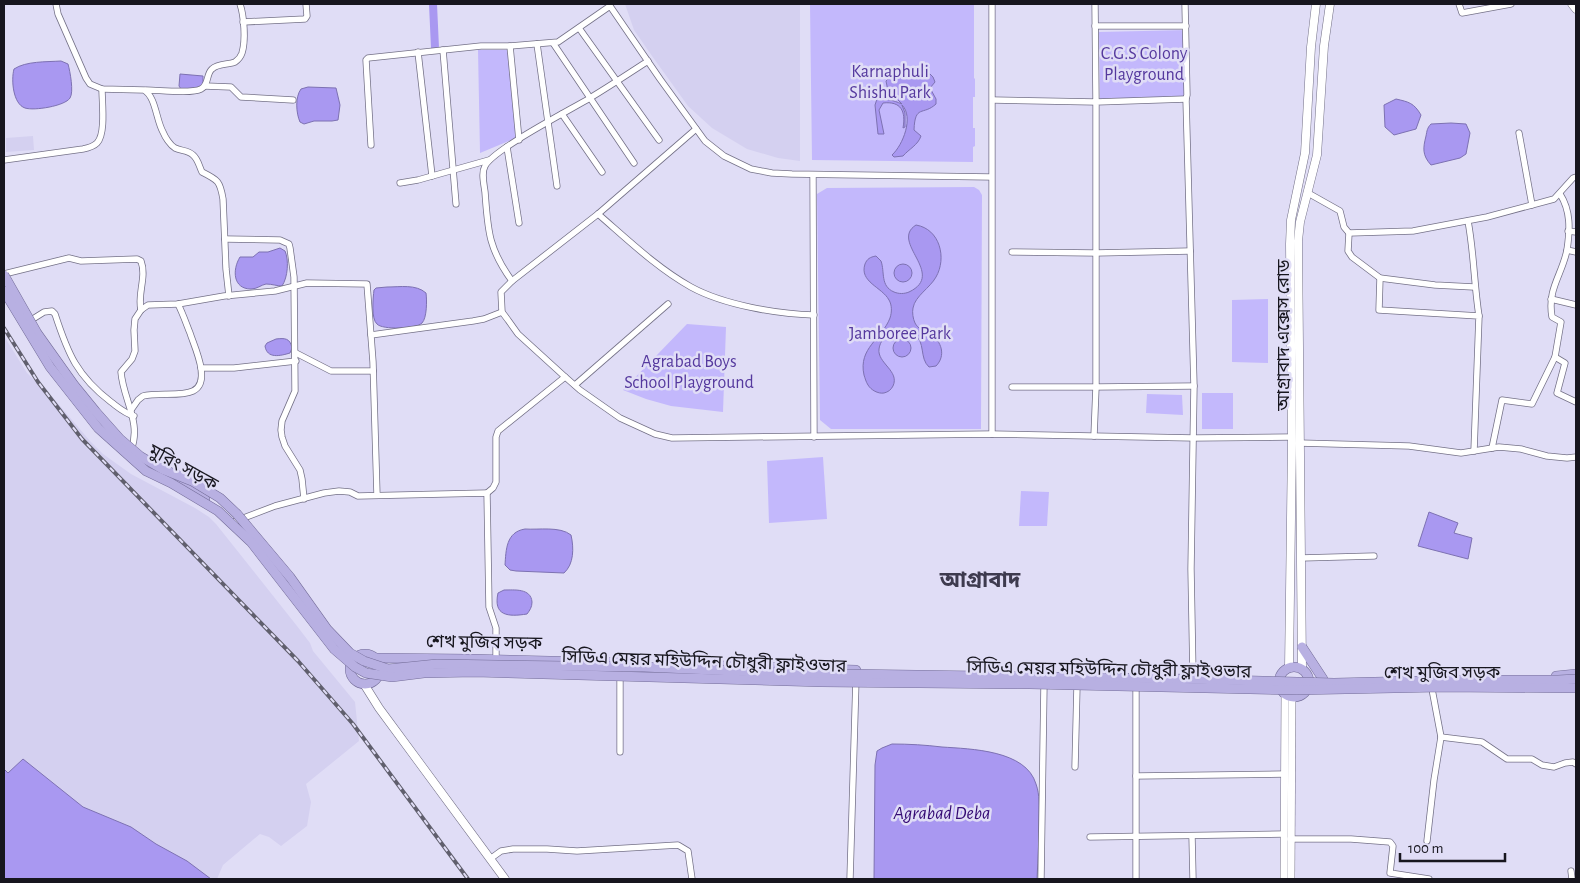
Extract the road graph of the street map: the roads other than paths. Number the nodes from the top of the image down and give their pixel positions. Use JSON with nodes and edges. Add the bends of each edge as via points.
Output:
{"nodes":[{"id":1,"x":56,"y":4,"type":"edge"},
{"id":2,"x":240,"y":4,"type":"edge"},
{"id":3,"x":306,"y":4,"type":"edge"},
{"id":4,"x":992,"y":4,"type":"edge"},
{"id":5,"x":1095,"y":4,"type":"edge"},
{"id":6,"x":1185,"y":4,"type":"edge"},
{"id":7,"x":1316,"y":4,"type":"edge"},
{"id":8,"x":1330,"y":4,"type":"edge"},
{"id":9,"x":1460,"y":4,"type":"edge"},
{"id":10,"x":1510,"y":4,"type":"edge"},
{"id":11,"x":1572,"y":4,"type":"edge"},
{"id":12,"x":1576,"y":9,"type":"edge"},
{"id":13,"x":243,"y":22,"type":"junction"},
{"id":14,"x":1095,"y":26,"type":"junction"},
{"id":15,"x":1186,"y":26,"type":"junction"},
{"id":16,"x":579,"y":28,"type":"junction"},
{"id":17,"x":553,"y":43,"type":"junction"},
{"id":18,"x":536,"y":44,"type":"junction"},
{"id":19,"x":510,"y":46,"type":"junction"},
{"id":20,"x":443,"y":50,"type":"junction"},
{"id":21,"x":418,"y":52,"type":"junction"},
{"id":22,"x":648,"y":61,"type":"junction"},
{"id":23,"x":617,"y":81,"type":"junction"},
{"id":24,"x":205,"y":86,"type":"junction"},
{"id":25,"x":102,"y":89,"type":"junction"},
{"id":26,"x":144,"y":90,"type":"junction"},
{"id":27,"x":589,"y":98,"type":"junction"},
{"id":28,"x":1186,"y":99,"type":"junction"},
{"id":29,"x":293,"y":100,"type":"dead end"},
{"id":30,"x":993,"y":100,"type":"junction"},
{"id":31,"x":1096,"y":102,"type":"junction"},
{"id":32,"x":562,"y":114,"type":"junction"},
{"id":33,"x":548,"y":123,"type":"junction"},
{"id":34,"x":696,"y":129,"type":"junction"},
{"id":35,"x":1519,"y":133,"type":"dead end"},
{"id":36,"x":519,"y":140,"type":"junction"},
{"id":37,"x":659,"y":140,"type":"dead end"},
{"id":38,"x":371,"y":145,"type":"dead end"},
{"id":39,"x":507,"y":147,"type":"junction"},
{"id":40,"x":4,"y":160,"type":"edge"},
{"id":41,"x":489,"y":160,"type":"junction"},
{"id":42,"x":634,"y":163,"type":"dead end"},
{"id":43,"x":453,"y":170,"type":"junction"},
{"id":44,"x":602,"y":172,"type":"dead end"},
{"id":45,"x":813,"y":175,"type":"junction"},
{"id":46,"x":432,"y":176,"type":"junction"},
{"id":47,"x":1576,"y":176,"type":"edge"},
{"id":48,"x":991,"y":177,"type":"junction"},
{"id":49,"x":400,"y":182,"type":"dead end"},
{"id":50,"x":557,"y":186,"type":"dead end"},
{"id":51,"x":1560,"y":194,"type":"junction"},
{"id":52,"x":1296,"y":195,"type":"junction"},
{"id":53,"x":1306,"y":197,"type":"junction"},
{"id":54,"x":456,"y":204,"type":"dead end"},
{"id":55,"x":1532,"y":205,"type":"junction"},
{"id":56,"x":598,"y":214,"type":"junction"},
{"id":57,"x":1468,"y":222,"type":"junction"},
{"id":58,"x":519,"y":223,"type":"dead end"},
{"id":59,"x":1568,"y":232,"type":"junction"},
{"id":60,"x":1576,"y":232,"type":"edge"},
{"id":61,"x":1349,"y":233,"type":"junction"},
{"id":62,"x":225,"y":239,"type":"junction"},
{"id":63,"x":1566,"y":250,"type":"junction"},
{"id":64,"x":1012,"y":252,"type":"dead end"},
{"id":65,"x":1190,"y":252,"type":"junction"},
{"id":66,"x":1576,"y":252,"type":"edge"},
{"id":67,"x":1095,"y":253,"type":"junction"},
{"id":68,"x":4,"y":274,"type":"edge"},
{"id":69,"x":1380,"y":278,"type":"junction"},
{"id":70,"x":512,"y":280,"type":"junction"},
{"id":71,"x":293,"y":286,"type":"junction"},
{"id":72,"x":1474,"y":287,"type":"junction"},
{"id":73,"x":4,"y":291,"type":"edge"},
{"id":74,"x":4,"y":296,"type":"edge"},
{"id":75,"x":229,"y":296,"type":"junction"},
{"id":76,"x":1551,"y":300,"type":"junction"},
{"id":77,"x":178,"y":304,"type":"junction"},
{"id":78,"x":668,"y":304,"type":"dead end"},
{"id":79,"x":1576,"y":305,"type":"edge"},
{"id":80,"x":140,"y":310,"type":"junction"},
{"id":81,"x":502,"y":312,"type":"junction"},
{"id":82,"x":814,"y":315,"type":"junction"},
{"id":83,"x":1479,"y":316,"type":"junction"},
{"id":84,"x":21,"y":326,"type":"junction"},
{"id":85,"x":371,"y":335,"type":"junction"},
{"id":86,"x":296,"y":353,"type":"junction"},
{"id":87,"x":1555,"y":357,"type":"junction"},
{"id":88,"x":296,"y":361,"type":"junction"},
{"id":89,"x":201,"y":368,"type":"junction"},
{"id":90,"x":373,"y":370,"type":"junction"},
{"id":91,"x":565,"y":377,"type":"junction"},
{"id":92,"x":575,"y":385,"type":"junction"},
{"id":93,"x":1194,"y":386,"type":"junction"},
{"id":94,"x":1012,"y":387,"type":"dead end"},
{"id":95,"x":1096,"y":388,"type":"junction"},
{"id":96,"x":1576,"y":402,"type":"edge"},
{"id":97,"x":132,"y":413,"type":"junction"},
{"id":98,"x":992,"y":434,"type":"junction"},
{"id":99,"x":1094,"y":436,"type":"junction"},
{"id":100,"x":814,"y":437,"type":"junction"},
{"id":101,"x":1292,"y":437,"type":"junction"},
{"id":102,"x":1194,"y":438,"type":"junction"},
{"id":103,"x":1299,"y":443,"type":"junction"},
{"id":104,"x":1492,"y":448,"type":"junction"},
{"id":105,"x":1474,"y":451,"type":"junction"},
{"id":106,"x":128,"y":456,"type":"junction"},
{"id":107,"x":1576,"y":457,"type":"edge"},
{"id":108,"x":487,"y":493,"type":"junction"},
{"id":109,"x":377,"y":495,"type":"junction"},
{"id":110,"x":304,"y":499,"type":"junction"},
{"id":111,"x":233,"y":522,"type":"junction"},
{"id":112,"x":1374,"y":556,"type":"dead end"},
{"id":113,"x":1301,"y":558,"type":"junction"},
{"id":114,"x":1302,"y":647,"type":"junction"},
{"id":115,"x":377,"y":658,"type":"junction"},
{"id":116,"x":496,"y":659,"type":"junction"},
{"id":117,"x":350,"y":666,"type":"junction"},
{"id":118,"x":1289,"y":668,"type":"junction"},
{"id":119,"x":1302,"y":669,"type":"junction"},
{"id":120,"x":856,"y":670,"type":"junction"},
{"id":121,"x":620,"y":674,"type":"junction"},
{"id":122,"x":1576,"y":674,"type":"edge"},
{"id":123,"x":379,"y":676,"type":"junction"},
{"id":124,"x":1193,"y":676,"type":"junction"},
{"id":125,"x":1279,"y":677,"type":"junction"},
{"id":126,"x":1309,"y":679,"type":"junction"},
{"id":127,"x":1323,"y":679,"type":"junction"},
{"id":128,"x":1576,"y":679,"type":"edge"},
{"id":129,"x":856,"y":681,"type":"junction"},
{"id":130,"x":364,"y":684,"type":"junction"},
{"id":131,"x":1044,"y":686,"type":"junction"},
{"id":132,"x":1078,"y":686,"type":"junction"},
{"id":133,"x":1136,"y":686,"type":"junction"},
{"id":134,"x":1576,"y":688,"type":"edge"},
{"id":135,"x":1432,"y":689,"type":"junction"},
{"id":136,"x":1307,"y":690,"type":"junction"},
{"id":137,"x":1286,"y":694,"type":"junction"},
{"id":138,"x":1441,"y":737,"type":"junction"},
{"id":139,"x":620,"y":752,"type":"dead end"},
{"id":140,"x":1576,"y":764,"type":"edge"},
{"id":141,"x":1075,"y":767,"type":"dead end"},
{"id":142,"x":1285,"y":774,"type":"junction"},
{"id":143,"x":1136,"y":776,"type":"junction"},
{"id":144,"x":1192,"y":836,"type":"junction"},
{"id":145,"x":1090,"y":837,"type":"dead end"},
{"id":146,"x":1136,"y":837,"type":"junction"},
{"id":147,"x":1287,"y":837,"type":"junction"},
{"id":148,"x":1427,"y":840,"type":"dead end"},
{"id":149,"x":490,"y":859,"type":"junction"},
{"id":150,"x":1571,"y":871,"type":"dead end"},
{"id":151,"x":504,"y":879,"type":"edge"},
{"id":152,"x":692,"y":879,"type":"edge"},
{"id":153,"x":850,"y":879,"type":"edge"},
{"id":154,"x":1041,"y":879,"type":"edge"},
{"id":155,"x":1136,"y":879,"type":"edge"},
{"id":156,"x":1193,"y":879,"type":"edge"},
{"id":157,"x":1284,"y":879,"type":"edge"},
{"id":158,"x":1291,"y":879,"type":"edge"},
{"id":159,"x":1429,"y":879,"type":"edge"},
{"id":160,"x":1572,"y":879,"type":"edge"}],
"edges":[{"from":1,"to":25,"type":"street","via":[[86,78],[90,84]]},
{"from":2,"to":13,"type":"street"},
{"from":3,"to":13,"type":"street","via":[[305,19]]},
{"from":4,"to":30,"type":"street"},
{"from":5,"to":14,"type":"street"},
{"from":6,"to":15,"type":"street"},
{"from":7,"to":52,"type":"main road","name":"আগ্রাবাদ এক্সেস রোড","via":[[1305,153]]},
{"from":8,"to":53,"type":"main road","name":"আগ্রাবাদ এক্সেস রোড","via":[[1317,156]]},
{"from":9,"to":10,"type":"street","via":[[1462,13]]},
{"from":11,"to":12,"type":"main road"},
{"from":13,"to":24,"type":"street","via":[[240,58],[212,68]]},
{"from":14,"to":15,"type":"street"},
{"from":14,"to":31,"type":"street"},
{"from":15,"to":28,"type":"street"},
{"from":16,"to":17,"type":"street"},
{"from":16,"to":22,"type":"street","via":[[610,6]]},
{"from":16,"to":23,"type":"street"},
{"from":17,"to":18,"type":"street"},
{"from":17,"to":27,"type":"street"},
{"from":18,"to":19,"type":"street"},
{"from":18,"to":33,"type":"street"},
{"from":19,"to":20,"type":"street"},
{"from":19,"to":36,"type":"street"},
{"from":20,"to":21,"type":"street"},
{"from":20,"to":43,"type":"street"},
{"from":21,"to":38,"type":"street","via":[[366,60]]},
{"from":21,"to":46,"type":"street"},
{"from":22,"to":23,"type":"street"},
{"from":22,"to":34,"type":"street"},
{"from":23,"to":27,"type":"street"},
{"from":23,"to":37,"type":"street"},
{"from":24,"to":26,"type":"street","via":[[197,90]]},
{"from":24,"to":29,"type":"street","via":[[231,86],[241,97]]},
{"from":25,"to":26,"type":"street"},
{"from":25,"to":40,"type":"street","via":[[99,142],[83,150]]},
{"from":26,"to":62,"type":"street","via":[[149,93],[160,126],[174,147],[192,154],[202,172],[218,181],[223,199]]},
{"from":27,"to":32,"type":"street"},
{"from":27,"to":42,"type":"street"},
{"from":28,"to":31,"type":"street"},
{"from":28,"to":65,"type":"street"},
{"from":30,"to":31,"type":"street"},
{"from":30,"to":48,"type":"street"},
{"from":31,"to":67,"type":"street"},
{"from":32,"to":33,"type":"street"},
{"from":32,"to":44,"type":"street"},
{"from":33,"to":36,"type":"street"},
{"from":33,"to":50,"type":"street"},
{"from":34,"to":45,"type":"street","via":[[724,156],[751,169]]},
{"from":34,"to":56,"type":"street"},
{"from":35,"to":55,"type":"street"},
{"from":36,"to":39,"type":"street"},
{"from":39,"to":41,"type":"street"},
{"from":39,"to":58,"type":"street"},
{"from":41,"to":43,"type":"street"},
{"from":41,"to":70,"type":"street","via":[[483,172],[490,241]]},
{"from":43,"to":46,"type":"street"},
{"from":43,"to":54,"type":"street"},
{"from":45,"to":48,"type":"street"},
{"from":45,"to":82,"type":"street"},
{"from":46,"to":49,"type":"street"},
{"from":47,"to":51,"type":"street"},
{"from":48,"to":98,"type":"street"},
{"from":51,"to":55,"type":"street"},
{"from":51,"to":59,"type":"street","via":[[1569,218]]},
{"from":52,"to":53,"type":"main road"},
{"from":52,"to":101,"type":"main road","name":"আগ্রাবাদ এক্সেস রোড","via":[[1290,244]]},
{"from":53,"to":61,"type":"street","via":[[1340,211]]},
{"from":53,"to":103,"type":"main road","name":"আগ্রাবাদ এক্সেস রোড","via":[[1298,241]]},
{"from":55,"to":57,"type":"street"},
{"from":56,"to":70,"type":"street"},
{"from":56,"to":82,"type":"street","via":[[656,262],[708,295],[755,308]]},
{"from":57,"to":61,"type":"street","via":[[1413,231]]},
{"from":57,"to":72,"type":"street"},
{"from":59,"to":60,"type":"street"},
{"from":59,"to":63,"type":"street"},
{"from":61,"to":69,"type":"street","via":[[1348,252]]},
{"from":62,"to":71,"type":"street","via":[[280,240],[289,244]]},
{"from":62,"to":75,"type":"street"},
{"from":63,"to":66,"type":"street"},
{"from":63,"to":76,"type":"street"},
{"from":64,"to":67,"type":"street"},
{"from":65,"to":67,"type":"street"},
{"from":65,"to":93,"type":"street"},
{"from":67,"to":95,"type":"street"},
{"from":68,"to":80,"type":"street","via":[[69,258],[81,261],[138,260],[143,274]]},
{"from":68,"to":128,"type":"highway","bridge":true,"via":[[37,333],[74,385],[120,439],[162,469],[192,481],[220,498],[238,514],[290,577],[327,629],[350,653],[388,669],[437,664],[516,665],[1334,683]]},
{"from":69,"to":72,"type":"street"},
{"from":69,"to":83,"type":"street","via":[[1379,310]]},
{"from":70,"to":81,"type":"street","via":[[501,292]]},
{"from":71,"to":75,"type":"street"},
{"from":71,"to":85,"type":"street","via":[[307,283],[367,284]]},
{"from":71,"to":86,"type":"street"},
{"from":72,"to":83,"type":"street"},
{"from":73,"to":134,"type":"highway","name":"সিডিএ মেয়র মহিউদ্দিন চৌধুরী ফ্লাইওভার","bridge":true,"via":[[50,367],[98,428],[146,471],[172,482],[218,511],[251,542],[334,649],[366,673],[392,677],[475,672],[1297,690]]},
{"from":74,"to":84,"type":"highway","name":"মুরিং সড়ক"},
{"from":75,"to":77,"type":"street"},
{"from":76,"to":79,"type":"street"},
{"from":76,"to":87,"type":"street","via":[[1552,317],[1562,322]]},
{"from":77,"to":80,"type":"street","via":[[148,305]]},
{"from":77,"to":89,"type":"street"},
{"from":78,"to":92,"type":"street"},
{"from":80,"to":97,"type":"street","via":[[135,319],[135,351],[121,372]]},
{"from":81,"to":85,"type":"street","via":[[473,321]]},
{"from":81,"to":91,"type":"street","via":[[518,334]]},
{"from":82,"to":100,"type":"street"},
{"from":83,"to":105,"type":"street"},
{"from":84,"to":97,"type":"street","via":[[44,312],[52,311],[78,370],[120,410]]},
{"from":84,"to":106,"type":"highway","name":"মুরিং সড়ক","via":[[50,373],[98,428]]},
{"from":85,"to":90,"type":"street"},
{"from":86,"to":88,"type":"street"},
{"from":86,"to":90,"type":"street","via":[[331,371]]},
{"from":87,"to":96,"type":"street","via":[[1565,363],[1557,393]]},
{"from":87,"to":104,"type":"street","via":[[1532,404],[1502,400]]},
{"from":88,"to":89,"type":"street"},
{"from":88,"to":110,"type":"street","via":[[295,391],[281,430],[300,470]]},
{"from":89,"to":97,"type":"street","via":[[201,380],[193,391],[143,396]]},
{"from":90,"to":109,"type":"street"},
{"from":91,"to":92,"type":"street"},
{"from":91,"to":108,"type":"street","via":[[498,431],[496,482]]},
{"from":92,"to":100,"type":"street","via":[[620,418],[672,438]]},
{"from":93,"to":95,"type":"street"},
{"from":93,"to":102,"type":"street"},
{"from":94,"to":95,"type":"street"},
{"from":95,"to":99,"type":"street"},
{"from":97,"to":106,"type":"street","via":[[135,430],[133,448]]},
{"from":98,"to":99,"type":"street"},
{"from":98,"to":100,"type":"street"},
{"from":99,"to":102,"type":"street"},
{"from":101,"to":102,"type":"street"},
{"from":101,"to":118,"type":"main road","name":"আগ্রাবাদ এক্সেস রোড"},
{"from":102,"to":124,"type":"street"},
{"from":103,"to":105,"type":"street","via":[[1408,446],[1460,453]]},
{"from":103,"to":113,"type":"main road","name":"আগ্রাবাদ এক্সেস রোড"},
{"from":104,"to":105,"type":"street"},
{"from":104,"to":107,"type":"street"},
{"from":106,"to":111,"type":"highway","name":"মুরিং সড়ক","via":[[192,490]]},
{"from":108,"to":109,"type":"street"},
{"from":108,"to":116,"type":"street","via":[[489,607],[496,628]]},
{"from":109,"to":110,"type":"street","via":[[358,496],[339,491]]},
{"from":110,"to":111,"type":"street"},
{"from":111,"to":117,"type":"highway","name":"মুরিং সড়ক","via":[[324,642]]},
{"from":112,"to":113,"type":"street"},
{"from":113,"to":114,"type":"main road","name":"আগ্রাবাদ এক্সেস রোড"},
{"from":114,"to":119,"type":"main road","name":"আগ্রাবাদ এক্সেস রোড"},
{"from":114,"to":127,"type":"highway"},
{"from":115,"to":116,"type":"highway","name":"শেখ মুজিব সড়ক"},
{"from":115,"to":117,"type":"highway","via":[[360,654]]},
{"from":115,"to":123,"type":"highway","via":[[381,666]]},
{"from":116,"to":120,"type":"highway","name":"শেখ মুজিব সড়ক"},
{"from":117,"to":130,"type":"highway","via":[[353,678]]},
{"from":118,"to":119,"type":"highway"},
{"from":118,"to":125,"type":"highway"},
{"from":119,"to":126,"type":"highway"},
{"from":120,"to":124,"type":"highway","name":"শেখ মুজিব সড়ক"},
{"from":120,"to":129,"type":"street"},
{"from":121,"to":123,"type":"highway","name":"শেখ মুজিব সড়ক","via":[[424,670]]},
{"from":121,"to":129,"type":"highway","name":"শেখ মুজিব সড়ক"},
{"from":121,"to":139,"type":"street"},
{"from":122,"to":127,"type":"highway","name":"শেখ মুজিব সড়ক"},
{"from":123,"to":130,"type":"highway"},
{"from":124,"to":125,"type":"highway","name":"শেখ মুজিব সড়ক"},
{"from":125,"to":137,"type":"highway","via":[[1279,685]]},
{"from":126,"to":127,"type":"highway","name":"শেখ মুজিব সড়ক"},
{"from":126,"to":136,"type":"highway"},
{"from":129,"to":131,"type":"highway","name":"শেখ মুজিব সড়ক"},
{"from":129,"to":153,"type":"street"},
{"from":130,"to":149,"type":"main road"},
{"from":131,"to":132,"type":"highway","name":"শেখ মুজিব সড়ক"},
{"from":131,"to":154,"type":"street"},
{"from":132,"to":133,"type":"highway","name":"শেখ মুজিব সড়ক"},
{"from":132,"to":141,"type":"street"},
{"from":133,"to":137,"type":"highway","name":"শেখ মুজিব সড়ক"},
{"from":133,"to":143,"type":"street"},
{"from":134,"to":135,"type":"highway","name":"শেখ মুজিব সড়ক"},
{"from":135,"to":136,"type":"highway","name":"শেখ মুজিব সড়ক"},
{"from":135,"to":138,"type":"street"},
{"from":136,"to":137,"type":"highway","via":[[1299,697]]},
{"from":137,"to":142,"type":"street"},
{"from":137,"to":147,"type":"street"},
{"from":138,"to":140,"type":"street","via":[[1482,742],[1508,759],[1532,759],[1554,767]]},
{"from":138,"to":148,"type":"street"},
{"from":142,"to":143,"type":"street"},
{"from":142,"to":147,"type":"street"},
{"from":143,"to":146,"type":"street"},
{"from":144,"to":146,"type":"street"},
{"from":144,"to":147,"type":"street"},
{"from":144,"to":156,"type":"street"},
{"from":145,"to":146,"type":"street"},
{"from":146,"to":155,"type":"street"},
{"from":147,"to":157,"type":"street"},
{"from":147,"to":158,"type":"street"},
{"from":147,"to":159,"type":"street","via":[[1390,842],[1393,846],[1390,873]]},
{"from":149,"to":151,"type":"main road"},
{"from":149,"to":152,"type":"street","via":[[501,851],[513,849],[577,851],[678,845],[688,852]]},
{"from":150,"to":160,"type":"street"}]}
